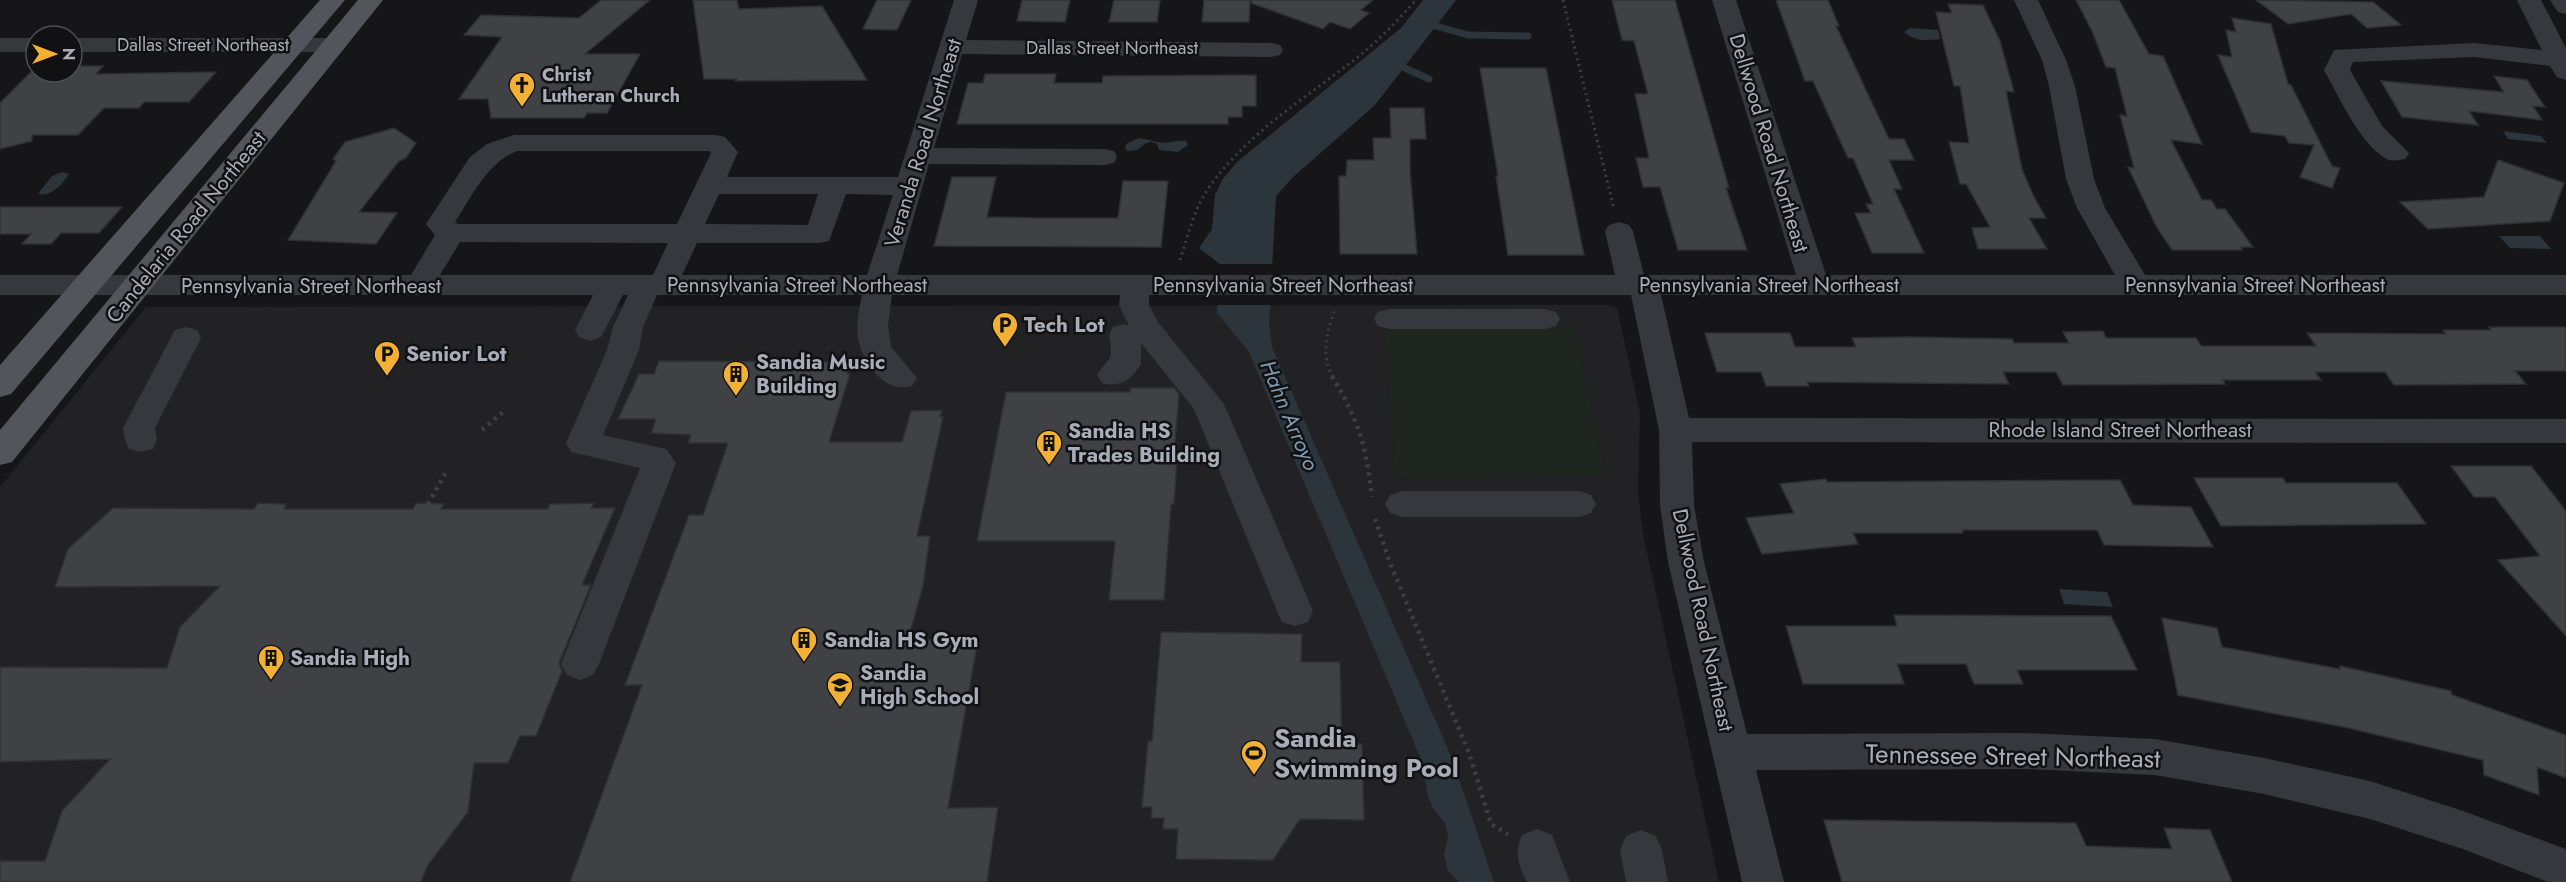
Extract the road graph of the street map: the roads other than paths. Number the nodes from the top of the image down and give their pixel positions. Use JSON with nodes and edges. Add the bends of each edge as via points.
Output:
{"nodes":[{"id":1,"x":333,"y":0,"type":"edge"},
{"id":2,"x":371,"y":0,"type":"edge"},
{"id":3,"x":966,"y":0,"type":"edge"},
{"id":4,"x":1724,"y":0,"type":"edge"},
{"id":5,"x":2026,"y":0,"type":"edge"},
{"id":6,"x":2529,"y":0,"type":"edge"},
{"id":7,"x":2562,"y":0,"type":"edge"},
{"id":8,"x":2566,"y":7,"type":"edge"},
{"id":9,"x":0,"y":45,"type":"edge"},
{"id":10,"x":24,"y":45,"type":"edge"},
{"id":11,"x":84,"y":45,"type":"edge"},
{"id":12,"x":295,"y":45,"type":"junction"},
{"id":13,"x":334,"y":45,"type":"junction"},
{"id":14,"x":953,"y":47,"type":"junction"},
{"id":15,"x":1270,"y":50,"type":"dead end"},
{"id":16,"x":2563,"y":64,"type":"edge"},
{"id":17,"x":2396,"y":153,"type":"dead end"},
{"id":18,"x":919,"y":156,"type":"junction"},
{"id":19,"x":1104,"y":158,"type":"dead end"},
{"id":20,"x":709,"y":185,"type":"junction"},
{"id":21,"x":835,"y":186,"type":"junction"},
{"id":22,"x":909,"y":186,"type":"junction"},
{"id":23,"x":1619,"y":231,"type":"road end"},
{"id":24,"x":451,"y":233,"type":"junction"},
{"id":25,"x":687,"y":233,"type":"junction"},
{"id":26,"x":0,"y":285,"type":"edge"},
{"id":27,"x":88,"y":285,"type":"junction"},
{"id":28,"x":138,"y":285,"type":"junction"},
{"id":29,"x":655,"y":285,"type":"junction"},
{"id":30,"x":879,"y":285,"type":"junction"},
{"id":31,"x":1135,"y":285,"type":"junction"},
{"id":32,"x":1638,"y":285,"type":"junction"},
{"id":33,"x":1814,"y":285,"type":"junction"},
{"id":34,"x":2136,"y":285,"type":"junction"},
{"id":35,"x":2566,"y":285,"type":"edge"},
{"id":36,"x":419,"y":286,"type":"junction"},
{"id":37,"x":613,"y":286,"type":"junction"},
{"id":38,"x":1389,"y":319,"type":"dead end"},
{"id":39,"x":1545,"y":319,"type":"dead end"},
{"id":40,"x":590,"y":330,"type":"dead end"},
{"id":41,"x":1124,"y":335,"type":"dead end"},
{"id":42,"x":186,"y":338,"type":"dead end"},
{"id":43,"x":1113,"y":375,"type":"dead end"},
{"id":44,"x":901,"y":378,"type":"dead end"},
{"id":45,"x":0,"y":386,"type":"edge"},
{"id":46,"x":1675,"y":430,"type":"junction"},
{"id":47,"x":2566,"y":431,"type":"edge"},
{"id":48,"x":141,"y":440,"type":"dead end"},
{"id":49,"x":0,"y":453,"type":"edge"},
{"id":50,"x":1579,"y":504,"type":"dead end"},
{"id":51,"x":1383,"y":509,"type":"road end"},
{"id":52,"x":1295,"y":611,"type":"dead end"},
{"id":53,"x":580,"y":664,"type":"dead end"},
{"id":54,"x":1731,"y":752,"type":"junction"},
{"id":55,"x":2566,"y":869,"type":"edge"},
{"id":56,"x":1763,"y":882,"type":"edge"}],
"edges":[{"from":1,"to":12,"type":"main road","name":"Candelaria Road Northeast"},
{"from":2,"to":13,"type":"main road","name":"Candelaria Road Northeast"},
{"from":3,"to":14,"type":"street","name":"Veranda Road Northeast"},
{"from":4,"to":33,"type":"street","name":"Dellwood Road Northeast"},
{"from":5,"to":34,"type":"street","via":[[2054,60],[2080,179],[2091,208]]},
{"from":6,"to":16,"type":"street"},
{"from":7,"to":8,"type":"street"},
{"from":9,"to":10,"type":"street"},
{"from":11,"to":12,"type":"street","name":"Dallas Street Northeast"},
{"from":12,"to":13,"type":"street","name":"Dallas Street Northeast"},
{"from":12,"to":27,"type":"main road","name":"Candelaria Road Northeast"},
{"from":13,"to":28,"type":"main road","name":"Candelaria Road Northeast"},
{"from":14,"to":15,"type":"street","name":"Dallas Street Northeast"},
{"from":14,"to":18,"type":"street","name":"Veranda Road Northeast"},
{"from":16,"to":17,"type":"street","via":[[2474,50],[2343,55],[2337,70],[2371,130]]},
{"from":18,"to":19,"type":"street"},
{"from":18,"to":22,"type":"street","name":"Veranda Road Northeast"},
{"from":20,"to":21,"type":"street"},
{"from":20,"to":24,"type":"street","via":[[725,152],[716,143],[514,143],[495,150],[480,163],[440,224]]},
{"from":20,"to":25,"type":"street"},
{"from":21,"to":22,"type":"street"},
{"from":21,"to":25,"type":"street","via":[[819,234]]},
{"from":22,"to":30,"type":"street","name":"Veranda Road Northeast"},
{"from":23,"to":32,"type":"street","name":"Dellwood Road Northeast"},
{"from":24,"to":25,"type":"street"},
{"from":24,"to":36,"type":"street"},
{"from":25,"to":29,"type":"street"},
{"from":26,"to":27,"type":"street","name":"Pennsylvania Street Northeast"},
{"from":27,"to":28,"type":"street","name":"Pennsylvania Street Northeast"},
{"from":27,"to":45,"type":"main road","name":"Candelaria Road Northeast"},
{"from":28,"to":36,"type":"street","name":"Pennsylvania Street Northeast"},
{"from":28,"to":49,"type":"main road","name":"Candelaria Road Northeast"},
{"from":29,"to":30,"type":"street","name":"Pennsylvania Street Northeast"},
{"from":29,"to":37,"type":"street","name":"Pennsylvania Street Northeast"},
{"from":29,"to":53,"type":"street","via":[[628,327],[623,350],[583,443],[654,458],[659,463]]},
{"from":30,"to":31,"type":"street","name":"Pennsylvania Street Northeast"},
{"from":30,"to":44,"type":"street","name":"Veranda Road Northeast","via":[[872,322],[874,345],[885,367]]},
{"from":31,"to":32,"type":"street","name":"Pennsylvania Street Northeast","via":[[1344,285],[1462,273]]},
{"from":31,"to":52,"type":"street","via":[[1134,305],[1144,327],[1208,404]]},
{"from":32,"to":33,"type":"street","name":"Pennsylvania Street Northeast"},
{"from":32,"to":46,"type":"street","name":"Dellwood Road Northeast"},
{"from":33,"to":34,"type":"street","name":"Pennsylvania Street Northeast"},
{"from":34,"to":35,"type":"street","name":"Pennsylvania Street Northeast"},
{"from":36,"to":37,"type":"street","name":"Pennsylvania Street Northeast"},
{"from":37,"to":40,"type":"street"},
{"from":38,"to":39,"type":"street"},
{"from":41,"to":43,"type":"street","via":[[1125,364]]},
{"from":42,"to":48,"type":"street","via":[[139,428]]},
{"from":46,"to":47,"type":"street","name":"Rhode Island Street Northeast"},
{"from":46,"to":54,"type":"street","name":"Dellwood Road Northeast","via":[[1677,505],[1686,562]]},
{"from":50,"to":51,"type":"street"},
{"from":54,"to":55,"type":"street","name":"Tennessee Street Northeast","via":[[2024,751],[2155,757],[2370,800]]},
{"from":54,"to":56,"type":"street","name":"Dellwood Road Northeast"}]}
